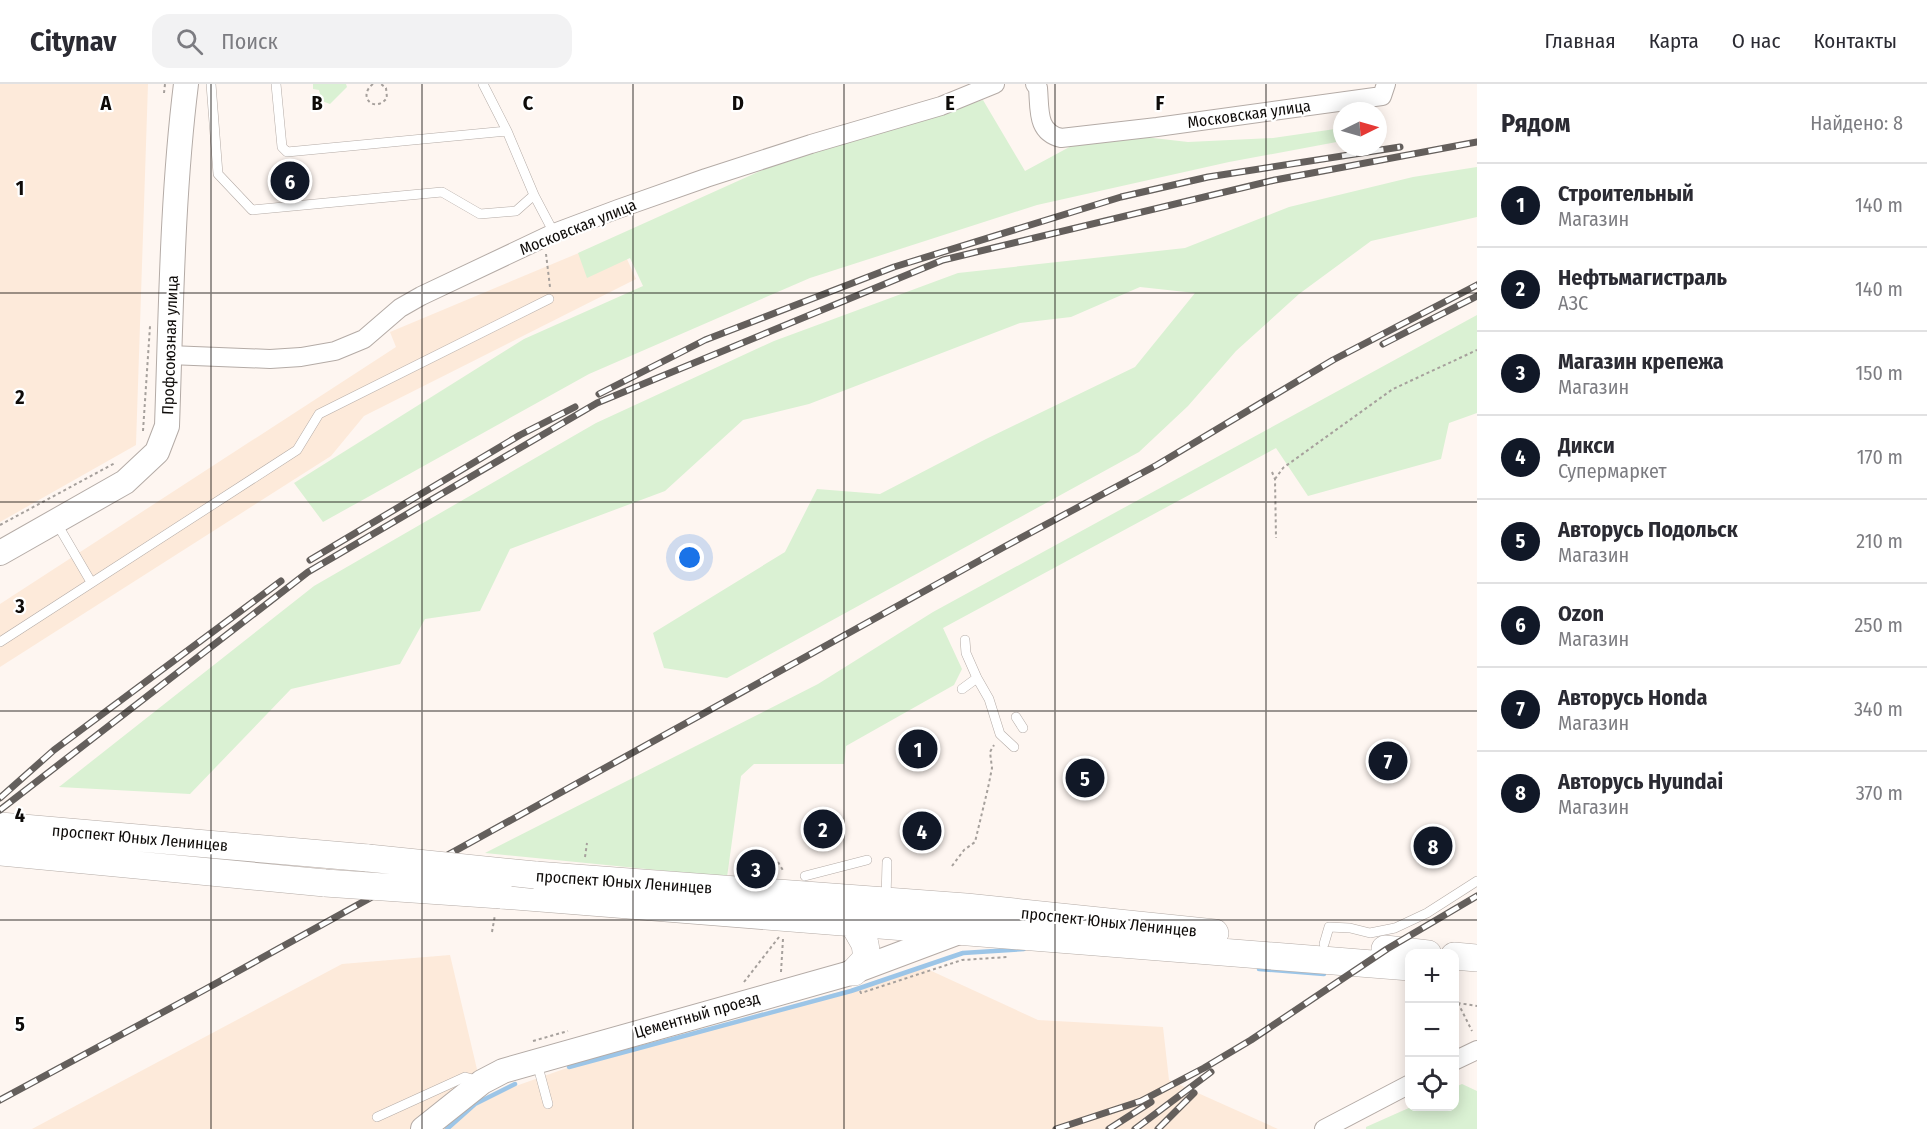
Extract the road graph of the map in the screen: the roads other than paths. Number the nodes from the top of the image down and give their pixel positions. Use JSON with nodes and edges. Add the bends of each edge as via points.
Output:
{"nodes":[{"id":1,"x":186,"y":84,"type":"edge"},
{"id":2,"x":211,"y":84,"type":"edge"},
{"id":3,"x":276,"y":84,"type":"edge"},
{"id":4,"x":483,"y":84,"type":"edge"},
{"id":5,"x":995,"y":84,"type":"edge"},
{"id":6,"x":1035,"y":84,"type":"edge"},
{"id":7,"x":1386,"y":84,"type":"edge"},
{"id":8,"x":507,"y":131,"type":"junction"},
{"id":9,"x":534,"y":195,"type":"junction"},
{"id":10,"x":549,"y":236,"type":"junction"},
{"id":11,"x":549,"y":299,"type":"road end"},
{"id":12,"x":169,"y":355,"type":"junction"},
{"id":13,"x":56,"y":522,"type":"junction"},
{"id":14,"x":0,"y":553,"type":"edge"},
{"id":15,"x":91,"y":582,"type":"junction"},
{"id":16,"x":965,"y":640,"type":"dead end"},
{"id":17,"x":0,"y":642,"type":"edge"},
{"id":18,"x":977,"y":678,"type":"junction"},
{"id":19,"x":962,"y":689,"type":"dead end"},
{"id":20,"x":1016,"y":717,"type":"dead end"},
{"id":21,"x":1023,"y":728,"type":"dead end"},
{"id":22,"x":1014,"y":747,"type":"dead end"},
{"id":23,"x":0,"y":826,"type":"edge"},
{"id":24,"x":0,"y":852,"type":"edge"},
{"id":25,"x":867,"y":860,"type":"dead end"},
{"id":26,"x":887,"y":862,"type":"dead end"},
{"id":27,"x":805,"y":876,"type":"dead end"},
{"id":28,"x":1477,"y":881,"type":"edge"},
{"id":29,"x":886,"y":902,"type":"junction"},
{"id":30,"x":963,"y":919,"type":"junction"},
{"id":31,"x":853,"y":923,"type":"junction"},
{"id":32,"x":1324,"y":944,"type":"junction"},
{"id":33,"x":1405,"y":952,"type":"edge"},
{"id":34,"x":1459,"y":956,"type":"edge"},
{"id":35,"x":1477,"y":958,"type":"edge"},
{"id":36,"x":1405,"y":966,"type":"edge"},
{"id":37,"x":1459,"y":972,"type":"edge"},
{"id":38,"x":1477,"y":974,"type":"edge"},
{"id":39,"x":857,"y":982,"type":"junction"},
{"id":40,"x":1477,"y":1050,"type":"edge"},
{"id":41,"x":1459,"y":1059,"type":"edge"},
{"id":42,"x":537,"y":1060,"type":"junction"},
{"id":43,"x":482,"y":1082,"type":"junction"},
{"id":44,"x":1405,"y":1087,"type":"edge"},
{"id":45,"x":548,"y":1104,"type":"dead end"},
{"id":46,"x":378,"y":1117,"type":"dead end"},
{"id":47,"x":1353,"y":1121,"type":"edge"},
{"id":48,"x":423,"y":1129,"type":"edge"},
{"id":49,"x":1324,"y":1129,"type":"edge"}],
"edges":[{"from":1,"to":12,"type":"street","name":"Профсоюзная улица","via":[[179,143]]},
{"from":2,"to":9,"type":"lane","via":[[218,174],[252,210],[442,192],[480,214],[516,211]]},
{"from":3,"to":8,"type":"lane","via":[[282,147],[287,152]]},
{"from":4,"to":8,"type":"lane"},
{"from":5,"to":10,"type":"street","name":"Московская улица","via":[[941,106],[706,178]]},
{"from":6,"to":7,"type":"street","name":"Московская улица","via":[[1043,128],[1060,138],[1382,96]]},
{"from":8,"to":9,"type":"lane"},
{"from":9,"to":10,"type":"lane"},
{"from":10,"to":12,"type":"street","name":"Московская улица","via":[[422,296],[400,308],[364,339],[335,351],[270,359]]},
{"from":11,"to":15,"type":"lane","via":[[319,414],[297,450]]},
{"from":12,"to":13,"type":"street","name":"Профсоюзная улица","via":[[167,426],[157,452],[125,483]]},
{"from":13,"to":14,"type":"street","name":"Профсоюзная улица"},
{"from":13,"to":15,"type":"lane"},
{"from":15,"to":17,"type":"lane"},
{"from":16,"to":18,"type":"lane"},
{"from":18,"to":19,"type":"lane"},
{"from":18,"to":22,"type":"lane","via":[[989,699],[1000,734]]},
{"from":20,"to":21,"type":"lane"},
{"from":23,"to":29,"type":"main road","name":"проспект Юных Ленинцев","bridge":true,"via":[[535,875]]},
{"from":24,"to":31,"type":"main road","name":"проспект Юных Ленинцев","bridge":true,"via":[[498,902]]},
{"from":25,"to":27,"type":"lane"},
{"from":26,"to":29,"type":"lane"},
{"from":28,"to":32,"type":"lane","via":[[1395,928],[1370,933],[1329,927]]},
{"from":29,"to":30,"type":"main road","name":"проспект Юных Ленинцев"},
{"from":30,"to":31,"type":"main road","name":"проспект Юных Ленинцев"},
{"from":30,"to":32,"type":"main road","name":"проспект Юных Ленинцев","via":[[1032,914]]},
{"from":30,"to":36,"type":"main road","name":"проспект Юных Ленинцев"},
{"from":30,"to":39,"type":"street","name":"Цементный проезд"},
{"from":31,"to":39,"type":"main road","via":[[865,944],[867,958]]},
{"from":32,"to":33,"type":"main road","name":"проспект Юных Ленинцев"},
{"from":34,"to":35,"type":"main road"},
{"from":37,"to":38,"type":"main road"},
{"from":39,"to":42,"type":"street","name":"Цементный проезд"},
{"from":40,"to":41,"type":"street"},
{"from":42,"to":43,"type":"street","name":"Цементный проезд"},
{"from":42,"to":45,"type":"lane"},
{"from":43,"to":46,"type":"lane","via":[[465,1077]]},
{"from":43,"to":48,"type":"street","name":"Цементный проезд"},
{"from":44,"to":47,"type":"street"},
{"from":47,"to":49,"type":"street"}]}
